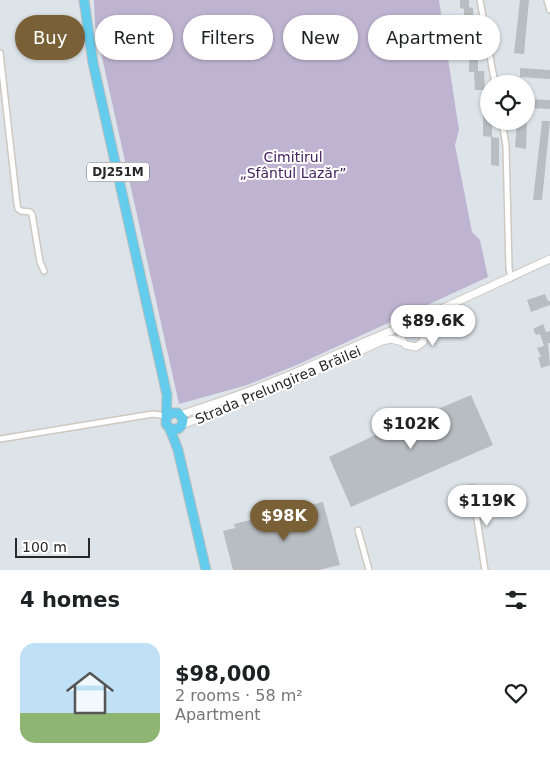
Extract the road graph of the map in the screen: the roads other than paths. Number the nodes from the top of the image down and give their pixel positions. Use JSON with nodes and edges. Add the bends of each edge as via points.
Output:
{"nodes":[{"id":1,"x":84,"y":0,"type":"edge"},
{"id":2,"x":480,"y":0,"type":"edge"},
{"id":3,"x":547,"y":0,"type":"edge"},
{"id":4,"x":550,"y":10,"type":"edge"},
{"id":5,"x":0,"y":53,"type":"edge"},
{"id":6,"x":493,"y":75,"type":"edge"},
{"id":7,"x":503,"y":130,"type":"edge"},
{"id":8,"x":550,"y":259,"type":"edge"},
{"id":9,"x":44,"y":271,"type":"dead end"},
{"id":10,"x":511,"y":278,"type":"junction"},
{"id":11,"x":446,"y":308,"type":"junction"},
{"id":12,"x":408,"y":324,"type":"junction"},
{"id":13,"x":425,"y":332,"type":"junction"},
{"id":14,"x":403,"y":342,"type":"junction"},
{"id":15,"x":167,"y":395,"type":"junction"},
{"id":16,"x":179,"y":414,"type":"junction"},
{"id":17,"x":168,"y":416,"type":"junction"},
{"id":18,"x":181,"y":426,"type":"junction"},
{"id":19,"x":170,"y":429,"type":"junction"},
{"id":20,"x":0,"y":439,"type":"edge"},
{"id":21,"x":178,"y":450,"type":"junction"},
{"id":22,"x":472,"y":488,"type":"dead end"},
{"id":23,"x":358,"y":530,"type":"dead end"},
{"id":24,"x":206,"y":570,"type":"edge"},
{"id":25,"x":369,"y":570,"type":"edge"},
{"id":26,"x":485,"y":570,"type":"edge"}],
"edges":[{"from":1,"to":15,"type":"highway","number":"DJ251M","via":[[93,64]]},
{"from":2,"to":6,"type":"street"},
{"from":3,"to":4,"type":"street"},
{"from":5,"to":9,"type":"street","via":[[18,209],[32,214]]},
{"from":7,"to":10,"type":"street"},
{"from":8,"to":10,"type":"main road","name":"Strada Prelungirea Brăilei"},
{"from":10,"to":11,"type":"main road","name":"Strada Prelungirea Brăilei"},
{"from":11,"to":12,"type":"main road","name":"Strada Prelungirea Brăilei"},
{"from":11,"to":13,"type":"main road","name":"Strada Prelungirea Brăilei","via":[[431,320]]},
{"from":12,"to":13,"type":"main road","via":[[419,324]]},
{"from":12,"to":14,"type":"main road","via":[[400,336]]},
{"from":12,"to":16,"type":"main road","name":"Strada Prelungirea Brăilei","via":[[240,395]]},
{"from":13,"to":14,"type":"main road","via":[[420,345],[411,347]]},
{"from":14,"to":18,"type":"main road","name":"Strada Prelungirea Brăilei","via":[[382,341]]},
{"from":15,"to":16,"type":"highway"},
{"from":15,"to":17,"type":"highway"},
{"from":16,"to":17,"type":"highway"},
{"from":16,"to":18,"type":"highway","via":[[183,420]]},
{"from":17,"to":19,"type":"highway","via":[[166,424]]},
{"from":17,"to":20,"type":"street","via":[[153,414]]},
{"from":18,"to":19,"type":"highway","via":[[176,430]]},
{"from":18,"to":21,"type":"highway"},
{"from":19,"to":21,"type":"highway"},
{"from":21,"to":24,"type":"highway"},
{"from":22,"to":26,"type":"street"},
{"from":23,"to":25,"type":"street"}]}
